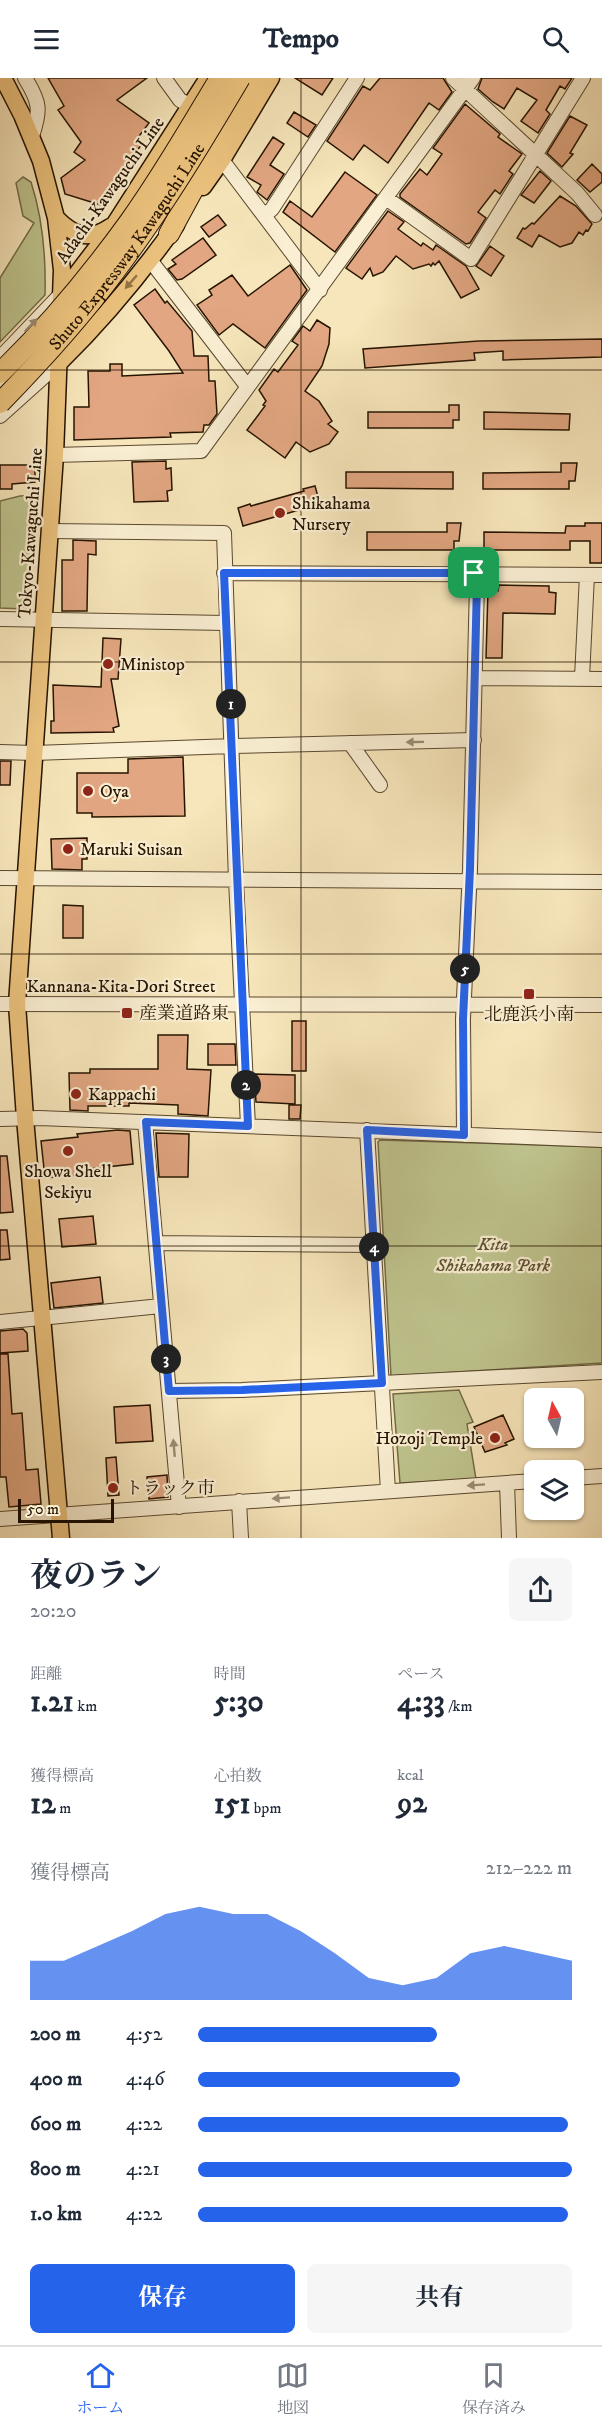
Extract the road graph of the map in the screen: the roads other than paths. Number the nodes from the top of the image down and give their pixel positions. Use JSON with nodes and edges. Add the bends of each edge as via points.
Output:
{"nodes":[{"id":1,"x":3,"y":78,"type":"edge"},
{"id":2,"x":25,"y":78,"type":"edge"},
{"id":3,"x":164,"y":78,"type":"edge"},
{"id":4,"x":208,"y":78,"type":"edge"},
{"id":5,"x":220,"y":78,"type":"edge"},
{"id":6,"x":240,"y":78,"type":"edge"},
{"id":7,"x":256,"y":78,"type":"edge"},
{"id":8,"x":271,"y":78,"type":"edge"},
{"id":9,"x":357,"y":78,"type":"edge"},
{"id":10,"x":453,"y":78,"type":"edge"},
{"id":11,"x":583,"y":78,"type":"edge"},
{"id":12,"x":469,"y":84,"type":"edge"},
{"id":13,"x":191,"y":106,"type":"junction"},
{"id":14,"x":32,"y":136,"type":"junction"},
{"id":15,"x":535,"y":155,"type":"junction"},
{"id":16,"x":222,"y":160,"type":"junction"},
{"id":17,"x":386,"y":198,"type":"junction"},
{"id":18,"x":265,"y":215,"type":"junction"},
{"id":19,"x":595,"y":215,"type":"dead end"},
{"id":20,"x":56,"y":218,"type":"junction"},
{"id":21,"x":114,"y":225,"type":"junction"},
{"id":22,"x":169,"y":234,"type":"junction"},
{"id":23,"x":150,"y":260,"type":"junction"},
{"id":24,"x":320,"y":290,"type":"junction"},
{"id":25,"x":63,"y":292,"type":"junction"},
{"id":26,"x":0,"y":358,"type":"edge"},
{"id":27,"x":58,"y":363,"type":"junction"},
{"id":28,"x":0,"y":373,"type":"edge"},
{"id":29,"x":247,"y":386,"type":"junction"},
{"id":30,"x":0,"y":403,"type":"edge"},
{"id":31,"x":0,"y":416,"type":"edge"},
{"id":32,"x":55,"y":455,"type":"junction"},
{"id":33,"x":50,"y":531,"type":"junction"},
{"id":34,"x":224,"y":573,"type":"junction"},
{"id":35,"x":474,"y":573,"type":"junction"},
{"id":36,"x":587,"y":575,"type":"junction"},
{"id":37,"x":602,"y":575,"type":"edge"},
{"id":38,"x":0,"y":619,"type":"edge"},
{"id":39,"x":44,"y":620,"type":"junction"},
{"id":40,"x":226,"y":623,"type":"junction"},
{"id":41,"x":475,"y":678,"type":"junction"},
{"id":42,"x":582,"y":678,"type":"junction"},
{"id":43,"x":602,"y":679,"type":"edge"},
{"id":44,"x":474,"y":741,"type":"junction"},
{"id":45,"x":350,"y":743,"type":"junction"},
{"id":46,"x":233,"y":746,"type":"junction"},
{"id":47,"x":0,"y":752,"type":"edge"},
{"id":48,"x":34,"y":753,"type":"junction"},
{"id":49,"x":380,"y":785,"type":"dead end"},
{"id":50,"x":0,"y":878,"type":"edge"},
{"id":51,"x":24,"y":879,"type":"junction"},
{"id":52,"x":236,"y":880,"type":"junction"},
{"id":53,"x":470,"y":880,"type":"junction"},
{"id":54,"x":602,"y":882,"type":"edge"},
{"id":55,"x":8,"y":1004,"type":"edge"},
{"id":56,"x":464,"y":1004,"type":"junction"},
{"id":57,"x":243,"y":1005,"type":"junction"},
{"id":58,"x":602,"y":1005,"type":"edge"},
{"id":59,"x":25,"y":1118,"type":"junction"},
{"id":60,"x":0,"y":1119,"type":"edge"},
{"id":61,"x":146,"y":1122,"type":"junction"},
{"id":62,"x":248,"y":1126,"type":"junction"},
{"id":63,"x":367,"y":1130,"type":"junction"},
{"id":64,"x":464,"y":1135,"type":"junction"},
{"id":65,"x":602,"y":1140,"type":"edge"},
{"id":66,"x":156,"y":1243,"type":"junction"},
{"id":67,"x":374,"y":1245,"type":"junction"},
{"id":68,"x":161,"y":1306,"type":"junction"},
{"id":69,"x":43,"y":1318,"type":"junction"},
{"id":70,"x":0,"y":1322,"type":"edge"},
{"id":71,"x":602,"y":1372,"type":"edge"},
{"id":72,"x":382,"y":1383,"type":"junction"},
{"id":73,"x":169,"y":1391,"type":"junction"},
{"id":74,"x":602,"y":1476,"type":"edge"},
{"id":75,"x":584,"y":1477,"type":"edge"},
{"id":76,"x":524,"y":1482,"type":"edge"},
{"id":77,"x":507,"y":1483,"type":"junction"},
{"id":78,"x":388,"y":1491,"type":"junction"},
{"id":79,"x":239,"y":1501,"type":"junction"},
{"id":80,"x":179,"y":1507,"type":"junction"},
{"id":81,"x":60,"y":1515,"type":"junction"},
{"id":82,"x":0,"y":1519,"type":"edge"},
{"id":83,"x":61,"y":1538,"type":"edge"},
{"id":84,"x":241,"y":1538,"type":"edge"},
{"id":85,"x":509,"y":1538,"type":"edge"}],
"edges":[{"from":1,"to":14,"type":"main road","name":"Tokyo-Kawaguchi Line"},
{"from":2,"to":14,"type":"street","via":[[38,103]]},
{"from":3,"to":13,"type":"street","via":[[180,100]]},
{"from":4,"to":13,"type":"main road","name":"Adachi-Kawaguchi Line"},
{"from":5,"to":28,"type":"highway","name":"Shuto Expressway Kawaguchi Line","bridge":true,"via":[[132,219],[68,302]]},
{"from":6,"to":30,"type":"highway","name":"Shuto Expressway Kawaguchi Line","bridge":true,"via":[[199,147],[114,272]]},
{"from":7,"to":22,"type":"highway"},
{"from":8,"to":16,"type":"main road"},
{"from":9,"to":18,"type":"street"},
{"from":10,"to":12,"type":"street"},
{"from":11,"to":15,"type":"street"},
{"from":12,"to":15,"type":"street"},
{"from":12,"to":17,"type":"street"},
{"from":13,"to":21,"type":"main road","name":"Adachi-Kawaguchi Line"},
{"from":14,"to":20,"type":"main road","name":"Tokyo-Kawaguchi Line"},
{"from":15,"to":17,"type":"street","via":[[471,259]]},
{"from":15,"to":19,"type":"street"},
{"from":16,"to":18,"type":"street"},
{"from":16,"to":22,"type":"main road"},
{"from":17,"to":24,"type":"street"},
{"from":18,"to":24,"type":"street"},
{"from":20,"to":21,"type":"main road","via":[[81,236],[98,234]]},
{"from":20,"to":25,"type":"main road","name":"Tokyo-Kawaguchi Line"},
{"from":21,"to":25,"type":"main road","name":"Adachi-Kawaguchi Line"},
{"from":22,"to":23,"type":"main road"},
{"from":23,"to":27,"type":"main road","one_way":true},
{"from":23,"to":29,"type":"street"},
{"from":24,"to":29,"type":"street"},
{"from":26,"to":25,"type":"street","one_way":true},
{"from":25,"to":27,"type":"main road","name":"Tokyo-Kawaguchi Line"},
{"from":27,"to":31,"type":"street"},
{"from":27,"to":32,"type":"main road","name":"Tokyo-Kawaguchi Line"},
{"from":29,"to":32,"type":"street","via":[[201,451]]},
{"from":32,"to":33,"type":"main road","name":"Tokyo-Kawaguchi Line"},
{"from":33,"to":34,"type":"street","via":[[224,533]]},
{"from":33,"to":39,"type":"main road","name":"Tokyo-Kawaguchi Line"},
{"from":34,"to":35,"type":"street"},
{"from":34,"to":40,"type":"street"},
{"from":35,"to":36,"type":"street"},
{"from":35,"to":41,"type":"street"},
{"from":36,"to":37,"type":"street"},
{"from":36,"to":42,"type":"street"},
{"from":38,"to":39,"type":"street"},
{"from":39,"to":40,"type":"street"},
{"from":39,"to":48,"type":"main road","name":"Tokyo-Kawaguchi Line"},
{"from":40,"to":46,"type":"street"},
{"from":41,"to":42,"type":"street"},
{"from":41,"to":44,"type":"street"},
{"from":42,"to":43,"type":"street"},
{"from":44,"to":45,"type":"street","one_way":true},
{"from":44,"to":53,"type":"street"},
{"from":45,"to":46,"type":"street"},
{"from":45,"to":49,"type":"street"},
{"from":46,"to":48,"type":"street"},
{"from":46,"to":52,"type":"street"},
{"from":47,"to":48,"type":"street"},
{"from":48,"to":51,"type":"main road","name":"Tokyo-Kawaguchi Line"},
{"from":50,"to":51,"type":"street"},
{"from":51,"to":52,"type":"street"},
{"from":51,"to":55,"type":"main road","name":"Tokyo-Kawaguchi Line"},
{"from":52,"to":53,"type":"street"},
{"from":52,"to":57,"type":"street"},
{"from":53,"to":54,"type":"street"},
{"from":53,"to":56,"type":"street"},
{"from":55,"to":57,"type":"street","name":"Kannana-Kita-Dori Street"},
{"from":55,"to":59,"type":"main road","name":"Tokyo-Kawaguchi Line"},
{"from":56,"to":57,"type":"street","name":"Kannana-Kita-Dori Street"},
{"from":56,"to":58,"type":"street","name":"Kannana-Kita-Dori Street"},
{"from":56,"to":64,"type":"street"},
{"from":57,"to":62,"type":"street"},
{"from":59,"to":60,"type":"street"},
{"from":59,"to":61,"type":"street"},
{"from":59,"to":69,"type":"main road","name":"Tokyo-Kawaguchi Line"},
{"from":61,"to":62,"type":"street"},
{"from":61,"to":66,"type":"street"},
{"from":62,"to":63,"type":"street"},
{"from":63,"to":64,"type":"street"},
{"from":63,"to":67,"type":"street"},
{"from":64,"to":65,"type":"street"},
{"from":66,"to":67,"type":"street"},
{"from":66,"to":68,"type":"street"},
{"from":67,"to":72,"type":"street"},
{"from":68,"to":69,"type":"street"},
{"from":68,"to":73,"type":"street"},
{"from":69,"to":70,"type":"street"},
{"from":69,"to":81,"type":"main road","name":"Tokyo-Kawaguchi Line"},
{"from":71,"to":72,"type":"street"},
{"from":72,"to":73,"type":"street"},
{"from":72,"to":78,"type":"street"},
{"from":80,"to":73,"type":"street","one_way":true},
{"from":74,"to":75,"type":"street"},
{"from":76,"to":77,"type":"street"},
{"from":77,"to":78,"type":"street","one_way":true},
{"from":77,"to":85,"type":"street"},
{"from":78,"to":79,"type":"street","one_way":true},
{"from":79,"to":80,"type":"street"},
{"from":79,"to":84,"type":"street"},
{"from":80,"to":81,"type":"street"},
{"from":81,"to":82,"type":"street"},
{"from":81,"to":83,"type":"main road","name":"Tokyo-Kawaguchi Line"}]}
